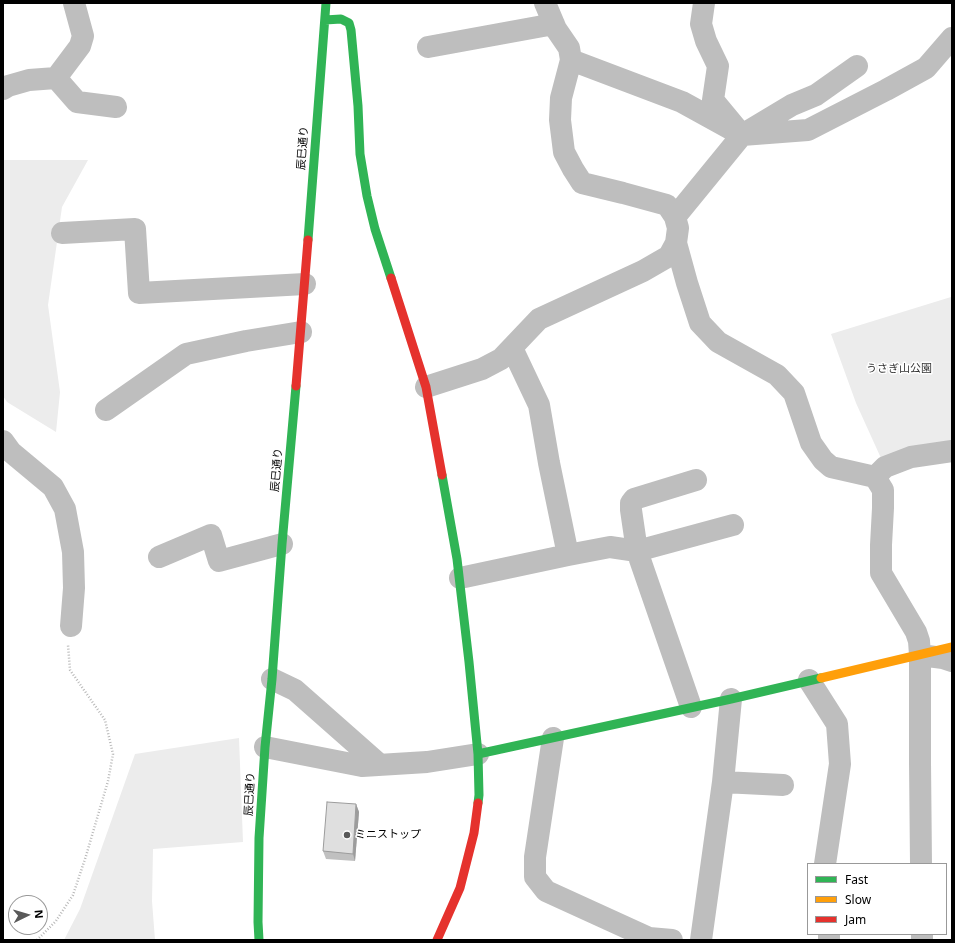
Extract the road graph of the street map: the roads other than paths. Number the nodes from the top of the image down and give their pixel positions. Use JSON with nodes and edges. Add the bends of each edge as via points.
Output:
{"nodes":[{"id":1,"x":74,"y":3,"type":"edge"},
{"id":2,"x":326,"y":3,"type":"edge"},
{"id":3,"x":546,"y":3,"type":"edge"},
{"id":4,"x":704,"y":3,"type":"edge"},
{"id":5,"x":325,"y":20,"type":"junction"},
{"id":6,"x":554,"y":24,"type":"junction"},
{"id":7,"x":952,"y":38,"type":"edge"},
{"id":8,"x":428,"y":46,"type":"dead end"},
{"id":9,"x":570,"y":60,"type":"junction"},
{"id":10,"x":857,"y":66,"type":"dead end"},
{"id":11,"x":56,"y":78,"type":"junction"},
{"id":12,"x":3,"y":89,"type":"edge"},
{"id":13,"x":116,"y":107,"type":"dead end"},
{"id":14,"x":742,"y":135,"type":"junction"},
{"id":15,"x":675,"y":217,"type":"junction"},
{"id":16,"x":62,"y":233,"type":"dead end"},
{"id":17,"x":676,"y":243,"type":"junction"},
{"id":18,"x":305,"y":284,"type":"junction"},
{"id":19,"x":301,"y":332,"type":"junction"},
{"id":20,"x":512,"y":348,"type":"junction"},
{"id":21,"x":426,"y":388,"type":"junction"},
{"id":22,"x":106,"y":410,"type":"dead end"},
{"id":23,"x":3,"y":441,"type":"edge"},
{"id":24,"x":952,"y":451,"type":"edge"},
{"id":25,"x":875,"y":477,"type":"junction"},
{"id":26,"x":696,"y":480,"type":"dead end"},
{"id":27,"x":733,"y":525,"type":"dead end"},
{"id":28,"x":282,"y":544,"type":"junction"},
{"id":29,"x":637,"y":551,"type":"junction"},
{"id":30,"x":568,"y":555,"type":"junction"},
{"id":31,"x":159,"y":557,"type":"dead end"},
{"id":32,"x":460,"y":578,"type":"junction"},
{"id":33,"x":71,"y":626,"type":"road end"},
{"id":34,"x":952,"y":647,"type":"edge"},
{"id":35,"x":920,"y":654,"type":"junction"},
{"id":36,"x":952,"y":661,"type":"edge"},
{"id":37,"x":272,"y":678,"type":"junction"},
{"id":38,"x":809,"y":680,"type":"junction"},
{"id":39,"x":731,"y":699,"type":"junction"},
{"id":40,"x":691,"y":707,"type":"junction"},
{"id":41,"x":553,"y":738,"type":"junction"},
{"id":42,"x":265,"y":748,"type":"junction"},
{"id":43,"x":478,"y":754,"type":"junction"},
{"id":44,"x":380,"y":765,"type":"junction"},
{"id":45,"x":723,"y":782,"type":"junction"},
{"id":46,"x":783,"y":785,"type":"dead end"},
{"id":47,"x":825,"y":863,"type":"edge"},
{"id":48,"x":921,"y":863,"type":"edge"},
{"id":49,"x":259,"y":940,"type":"edge"},
{"id":50,"x":437,"y":940,"type":"edge"},
{"id":51,"x":672,"y":940,"type":"edge"},
{"id":52,"x":701,"y":940,"type":"edge"}],
"edges":[{"from":1,"to":11,"type":"street","via":[[84,36],[80,46]]},
{"from":2,"to":5,"type":"street","name":"辰巳通り"},
{"from":3,"to":6,"type":"street"},
{"from":4,"to":14,"type":"street","via":[[701,24],[718,66],[713,100]]},
{"from":5,"to":18,"type":"street","name":"辰巳通り"},
{"from":5,"to":21,"type":"street","via":[[341,19],[349,23],[351,30],[360,154],[367,196],[375,229]]},
{"from":6,"to":8,"type":"street"},
{"from":6,"to":9,"type":"street","via":[[568,48]]},
{"from":7,"to":14,"type":"street","via":[[926,68],[808,130]]},
{"from":9,"to":14,"type":"street","via":[[682,102]]},
{"from":9,"to":15,"type":"street","via":[[560,98],[560,120],[564,152],[582,183],[667,205]]},
{"from":10,"to":14,"type":"street","via":[[816,95],[792,105]]},
{"from":11,"to":12,"type":"street","via":[[28,80]]},
{"from":11,"to":13,"type":"street","via":[[77,102]]},
{"from":14,"to":15,"type":"street"},
{"from":15,"to":17,"type":"street","via":[[678,228]]},
{"from":16,"to":18,"type":"street","via":[[135,229],[139,293]]},
{"from":17,"to":20,"type":"street","via":[[669,256],[643,271],[539,319]]},
{"from":17,"to":25,"type":"street","via":[[700,323],[718,342],[778,375],[794,393],[811,443],[823,460],[831,467]]},
{"from":18,"to":19,"type":"street","name":"辰巳通り"},
{"from":19,"to":22,"type":"street","via":[[186,354]]},
{"from":19,"to":28,"type":"street","name":"辰巳通り"},
{"from":20,"to":21,"type":"street","via":[[500,359],[482,369]]},
{"from":20,"to":30,"type":"street","via":[[539,405]]},
{"from":21,"to":32,"type":"street"},
{"from":23,"to":33,"type":"street","via":[[11,452],[53,487],[65,509],[73,552]]},
{"from":24,"to":25,"type":"street","via":[[911,457],[885,467]]},
{"from":25,"to":35,"type":"street","via":[[883,490],[881,573],[916,632]]},
{"from":26,"to":29,"type":"street","via":[[634,499],[631,510]]},
{"from":27,"to":29,"type":"street"},
{"from":28,"to":31,"type":"street","via":[[218,561],[211,535]]},
{"from":28,"to":37,"type":"street","name":"辰巳通り"},
{"from":29,"to":30,"type":"street","via":[[610,547]]},
{"from":29,"to":40,"type":"street"},
{"from":30,"to":32,"type":"street"},
{"from":32,"to":43,"type":"street"},
{"from":34,"to":35,"type":"street"},
{"from":35,"to":36,"type":"street"},
{"from":35,"to":38,"type":"street"},
{"from":35,"to":48,"type":"street"},
{"from":37,"to":42,"type":"street","name":"辰巳通り"},
{"from":37,"to":44,"type":"street","via":[[295,690]]},
{"from":38,"to":39,"type":"street"},
{"from":38,"to":47,"type":"street","via":[[837,724],[840,764]]},
{"from":39,"to":40,"type":"street"},
{"from":39,"to":45,"type":"street"},
{"from":40,"to":41,"type":"street"},
{"from":41,"to":43,"type":"street"},
{"from":41,"to":51,"type":"street","via":[[535,857],[535,877],[546,891],[649,938]]},
{"from":42,"to":44,"type":"street","via":[[362,766]]},
{"from":42,"to":49,"type":"street","name":"辰巳通り","via":[[259,838]]},
{"from":43,"to":44,"type":"street","via":[[427,762]]},
{"from":43,"to":50,"type":"street","via":[[479,795],[474,833],[460,888]]},
{"from":45,"to":46,"type":"street"},
{"from":45,"to":52,"type":"street"}]}
